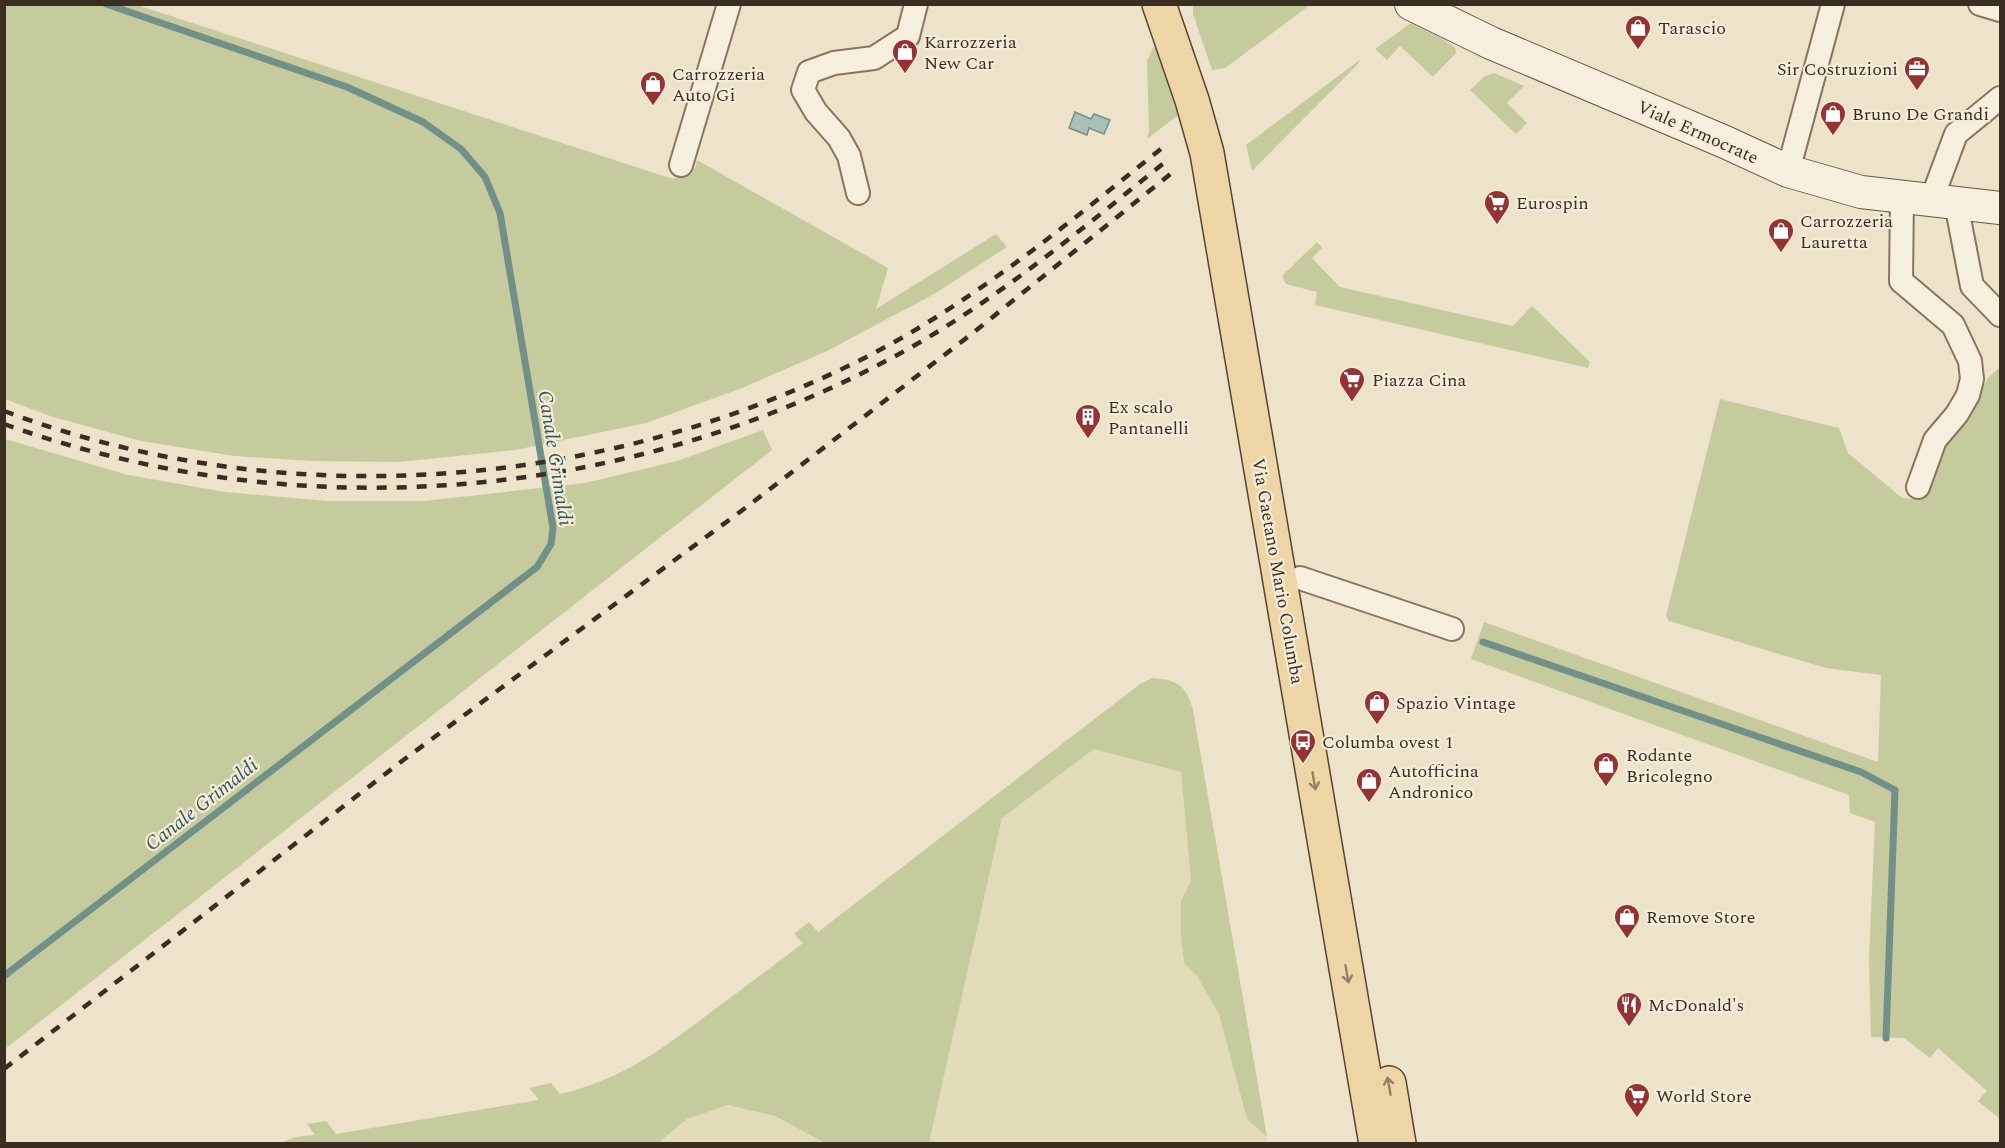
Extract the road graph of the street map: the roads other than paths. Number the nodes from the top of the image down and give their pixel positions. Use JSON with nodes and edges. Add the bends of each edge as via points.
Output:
{"nodes":[{"id":1,"x":729,"y":4,"type":"edge"},
{"id":2,"x":916,"y":4,"type":"edge"},
{"id":3,"x":1159,"y":4,"type":"edge"},
{"id":4,"x":1181,"y":4,"type":"edge"},
{"id":5,"x":1411,"y":4,"type":"edge"},
{"id":6,"x":1833,"y":4,"type":"edge"},
{"id":7,"x":1980,"y":4,"type":"edge"},
{"id":8,"x":2001,"y":10,"type":"edge"},
{"id":9,"x":2001,"y":98,"type":"edge"},
{"id":10,"x":681,"y":165,"type":"dead end"},
{"id":11,"x":1788,"y":171,"type":"junction"},
{"id":12,"x":858,"y":193,"type":"dead end"},
{"id":13,"x":1930,"y":201,"type":"junction"},
{"id":14,"x":2001,"y":208,"type":"edge"},
{"id":15,"x":2001,"y":315,"type":"edge"},
{"id":16,"x":1918,"y":487,"type":"dead end"},
{"id":17,"x":1300,"y":578,"type":"junction"},
{"id":18,"x":1452,"y":629,"type":"dead end"},
{"id":19,"x":1376,"y":1143,"type":"edge"},
{"id":20,"x":1399,"y":1143,"type":"edge"}],
"edges":[{"from":1,"to":10,"type":"street"},
{"from":2,"to":12,"type":"street","via":[[908,36],[874,58],[834,63],[809,72],[803,90],[849,156]]},
{"from":3,"to":19,"type":"main road","name":"Via Gaetano Mario Columba","one_way":true,"via":[[1207,153]]},
{"from":4,"to":17,"type":"main road","name":"Via Gaetano Mario Columba","via":[[1225,146]]},
{"from":5,"to":11,"type":"main road","name":"Viale Ermocrate","via":[[1491,43]]},
{"from":6,"to":11,"type":"street"},
{"from":7,"to":8,"type":"street"},
{"from":9,"to":13,"type":"street","via":[[1956,134]]},
{"from":11,"to":13,"type":"main road","name":"Viale Ermocrate","via":[[1861,192]]},
{"from":13,"to":14,"type":"main road","name":"Viale Ermocrate"},
{"from":13,"to":15,"type":"street","via":[[1972,286]]},
{"from":13,"to":16,"type":"street","via":[[1902,281],[1953,325],[1970,361],[1972,379],[1957,414],[1935,440]]},
{"from":17,"to":18,"type":"street"},
{"from":20,"to":17,"type":"main road","name":"Via Gaetano Mario Columba","one_way":true}]}
